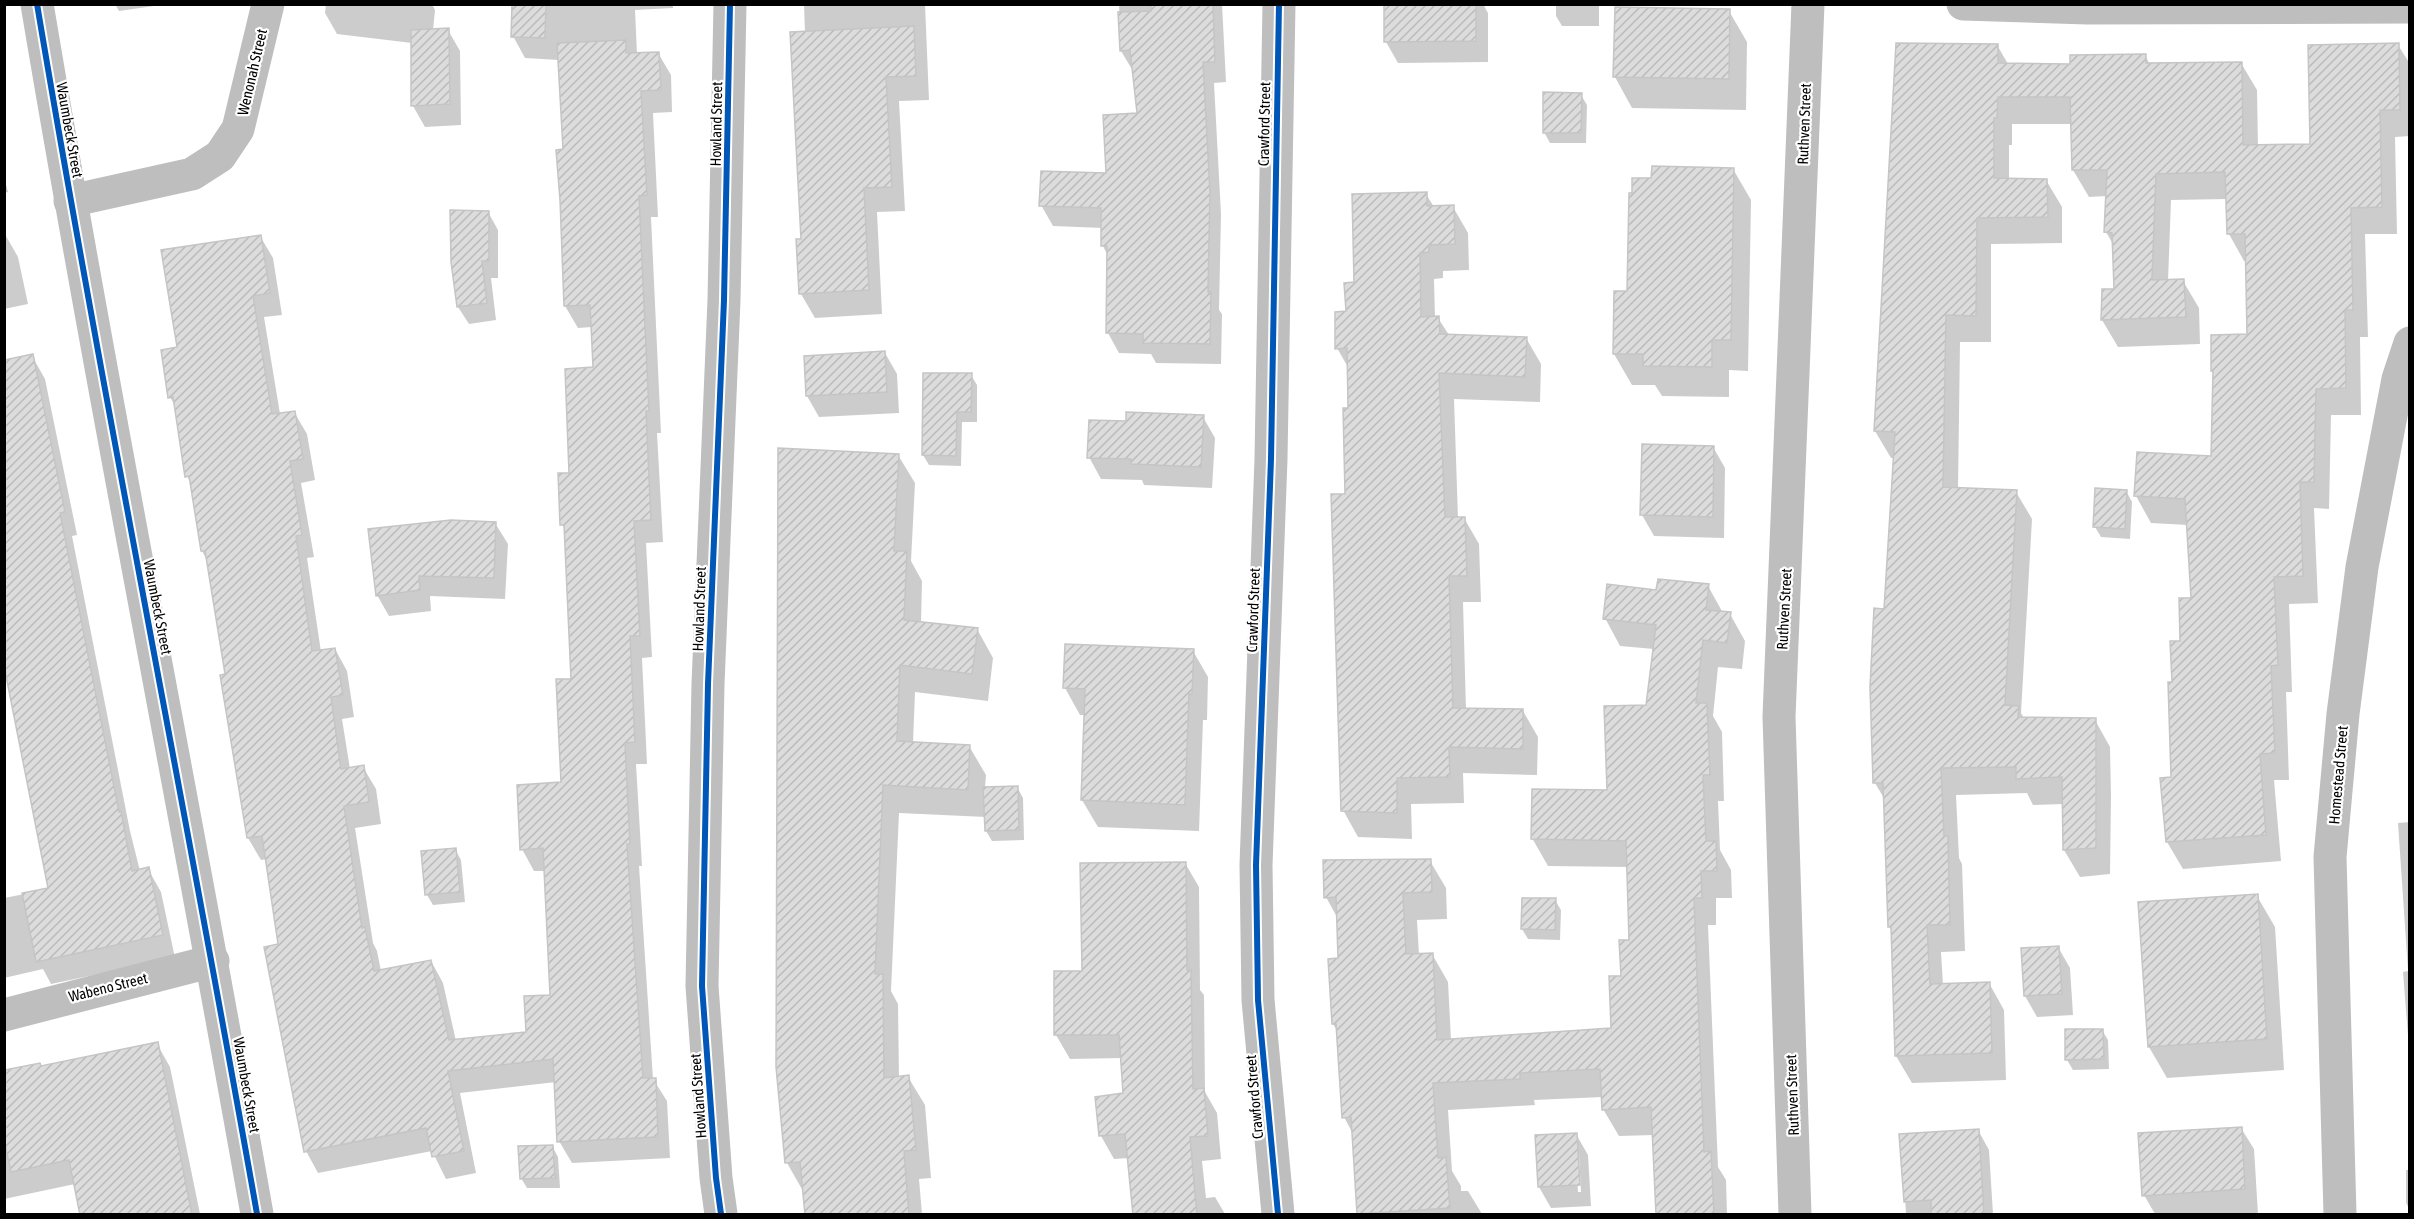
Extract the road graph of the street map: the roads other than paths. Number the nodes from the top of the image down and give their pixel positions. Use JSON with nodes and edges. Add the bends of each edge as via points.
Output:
{"nodes":[{"id":1,"x":37,"y":4,"type":"edge"},
{"id":2,"x":268,"y":4,"type":"edge"},
{"id":3,"x":730,"y":4,"type":"edge"},
{"id":4,"x":1279,"y":4,"type":"edge"},
{"id":5,"x":1808,"y":4,"type":"edge"},
{"id":6,"x":1964,"y":4,"type":"edge"},
{"id":7,"x":2409,"y":7,"type":"edge"},
{"id":8,"x":70,"y":201,"type":"junction"},
{"id":9,"x":2409,"y":343,"type":"edge"},
{"id":10,"x":213,"y":962,"type":"junction"},
{"id":11,"x":4,"y":1015,"type":"edge"},
{"id":12,"x":257,"y":1215,"type":"edge"},
{"id":13,"x":721,"y":1215,"type":"edge"},
{"id":14,"x":1278,"y":1215,"type":"edge"},
{"id":15,"x":1795,"y":1215,"type":"edge"},
{"id":16,"x":2340,"y":1215,"type":"edge"}],
"edges":[{"from":1,"to":8,"type":"street","name":"Waumbeck Street"},
{"from":2,"to":8,"type":"street","name":"Wenonah Street","via":[[238,129],[220,156],[192,174]]},
{"from":3,"to":13,"type":"street","name":"Howland Street","via":[[702,986]]},
{"from":4,"to":14,"type":"street","name":"Crawford Street","via":[[1271,459],[1256,865],[1258,1000]]},
{"from":5,"to":15,"type":"street","name":"Ruthven Street","via":[[1779,717]]},
{"from":6,"to":7,"type":"street","via":[[2088,8]]},
{"from":8,"to":10,"type":"street","name":"Waumbeck Street"},
{"from":9,"to":16,"type":"street","name":"Homestead Street","via":[[2398,379],[2362,567],[2330,857]]},
{"from":10,"to":11,"type":"street","name":"Wabeno Street"},
{"from":10,"to":12,"type":"street","name":"Waumbeck Street"}]}
